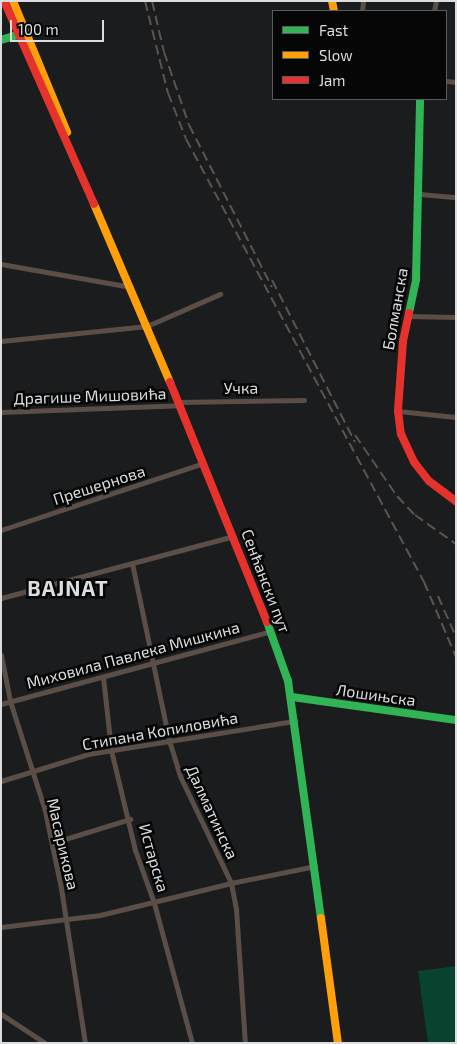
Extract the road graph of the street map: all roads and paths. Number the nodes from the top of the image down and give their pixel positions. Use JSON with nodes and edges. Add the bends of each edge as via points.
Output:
{"nodes":[{"id":1,"x":4,"y":1,"type":"edge"},
{"id":2,"x":13,"y":1,"type":"edge"},
{"id":3,"x":27,"y":33,"type":"junction"},
{"id":4,"x":18,"y":35,"type":"junction"},
{"id":5,"x":1,"y":40,"type":"edge"},
{"id":6,"x":420,"y":100,"type":"edge"},
{"id":7,"x":74,"y":155,"type":"junction"},
{"id":8,"x":420,"y":194,"type":"junction"},
{"id":9,"x":456,"y":197,"type":"edge"},
{"id":10,"x":1,"y":264,"type":"edge"},
{"id":11,"x":131,"y":288,"type":"junction"},
{"id":12,"x":220,"y":294,"type":"dead end"},
{"id":13,"x":407,"y":316,"type":"junction"},
{"id":14,"x":456,"y":317,"type":"edge"},
{"id":15,"x":147,"y":326,"type":"junction"},
{"id":16,"x":1,"y":341,"type":"edge"},
{"id":17,"x":304,"y":400,"type":"dead end"},
{"id":18,"x":179,"y":404,"type":"junction"},
{"id":19,"x":398,"y":411,"type":"junction"},
{"id":20,"x":1,"y":412,"type":"edge"},
{"id":21,"x":456,"y":417,"type":"edge"},
{"id":22,"x":204,"y":463,"type":"junction"},
{"id":23,"x":456,"y":502,"type":"edge"},
{"id":24,"x":1,"y":530,"type":"edge"},
{"id":25,"x":234,"y":536,"type":"junction"},
{"id":26,"x":132,"y":563,"type":"junction"},
{"id":27,"x":1,"y":598,"type":"edge"},
{"id":28,"x":271,"y":631,"type":"junction"},
{"id":29,"x":1,"y":655,"type":"edge"},
{"id":30,"x":154,"y":664,"type":"junction"},
{"id":31,"x":103,"y":677,"type":"junction"},
{"id":32,"x":292,"y":697,"type":"junction"},
{"id":33,"x":10,"y":701,"type":"junction"},
{"id":34,"x":1,"y":704,"type":"edge"},
{"id":35,"x":456,"y":720,"type":"edge"},
{"id":36,"x":295,"y":721,"type":"junction"},
{"id":37,"x":169,"y":740,"type":"junction"},
{"id":38,"x":111,"y":750,"type":"junction"},
{"id":39,"x":32,"y":773,"type":"junction"},
{"id":40,"x":1,"y":780,"type":"edge"},
{"id":41,"x":130,"y":819,"type":"junction"},
{"id":42,"x":52,"y":843,"type":"junction"},
{"id":43,"x":315,"y":866,"type":"junction"},
{"id":44,"x":232,"y":883,"type":"junction"},
{"id":45,"x":154,"y":903,"type":"junction"},
{"id":46,"x":66,"y":922,"type":"junction"},
{"id":47,"x":1,"y":927,"type":"edge"},
{"id":48,"x":1,"y":1014,"type":"edge"},
{"id":49,"x":85,"y":1042,"type":"edge"},
{"id":50,"x":44,"y":1043,"type":"edge"},
{"id":51,"x":80,"y":1043,"type":"edge"},
{"id":52,"x":192,"y":1043,"type":"edge"},
{"id":53,"x":245,"y":1043,"type":"edge"},
{"id":54,"x":338,"y":1043,"type":"edge"}],
"edges":[{"from":1,"to":4,"type":"main road","name":"Сенћански пут"},
{"from":2,"to":3,"type":"main road","name":"Сенћански пут"},
{"from":3,"to":4,"type":"main road"},
{"from":3,"to":7,"type":"main road","name":"Сенћански пут"},
{"from":4,"to":5,"type":"main road"},
{"from":4,"to":7,"type":"main road","name":"Сенћански пут"},
{"from":6,"to":8,"type":"main road","name":"Болманска"},
{"from":7,"to":11,"type":"main road","name":"Сенћански пут"},
{"from":8,"to":9,"type":"street"},
{"from":8,"to":13,"type":"main road","name":"Болманска","via":[[416,279]]},
{"from":10,"to":11,"type":"street"},
{"from":11,"to":15,"type":"main road","name":"Сенћански пут"},
{"from":12,"to":15,"type":"street"},
{"from":13,"to":14,"type":"street"},
{"from":13,"to":19,"type":"main road","name":"Болманска"},
{"from":15,"to":16,"type":"street"},
{"from":15,"to":18,"type":"main road","name":"Сенћански пут"},
{"from":17,"to":18,"type":"street","name":"Учка"},
{"from":18,"to":20,"type":"street","name":"Драгише Мишовића"},
{"from":18,"to":22,"type":"main road","name":"Сенћански пут"},
{"from":19,"to":21,"type":"street"},
{"from":19,"to":23,"type":"main road","name":"Болманска","via":[[401,434],[414,462],[429,481]]},
{"from":22,"to":24,"type":"street","name":"Прешернова"},
{"from":22,"to":25,"type":"main road","name":"Сенћански пут"},
{"from":25,"to":26,"type":"street"},
{"from":25,"to":28,"type":"main road","name":"Сенћански пут"},
{"from":26,"to":27,"type":"street"},
{"from":26,"to":30,"type":"street","name":"Далматинска"},
{"from":28,"to":30,"type":"street","name":"Миховила Павлека Мишкина"},
{"from":28,"to":32,"type":"main road","name":"Сенћански пут"},
{"from":29,"to":33,"type":"street","name":"Масарикова"},
{"from":30,"to":31,"type":"street","name":"Миховила Павлека Мишкина"},
{"from":30,"to":37,"type":"street","name":"Далматинска"},
{"from":31,"to":33,"type":"street","name":"Миховила Павлека Мишкина"},
{"from":31,"to":38,"type":"street","name":"Истарска"},
{"from":32,"to":35,"type":"main road","name":"Лошињска"},
{"from":32,"to":36,"type":"main road","name":"Сенћански пут"},
{"from":33,"to":34,"type":"street","name":"Миховила Павлека Мишкина"},
{"from":33,"to":39,"type":"street","name":"Масарикова"},
{"from":36,"to":37,"type":"street","name":"Стипана Копиловића"},
{"from":36,"to":43,"type":"main road","name":"Сенћански пут"},
{"from":37,"to":38,"type":"street","name":"Стипана Копиловића"},
{"from":37,"to":44,"type":"street","name":"Далматинска","via":[[189,799]]},
{"from":38,"to":39,"type":"street","name":"Стипана Копиловића","via":[[88,754]]},
{"from":38,"to":41,"type":"street","name":"Истарска"},
{"from":39,"to":40,"type":"street","name":"Стипана Копиловића"},
{"from":39,"to":42,"type":"street","name":"Масарикова"},
{"from":41,"to":42,"type":"street"},
{"from":41,"to":45,"type":"street","name":"Истарска","via":[[135,850]]},
{"from":42,"to":46,"type":"street","name":"Масарикова"},
{"from":43,"to":44,"type":"street"},
{"from":43,"to":54,"type":"main road","name":"Сенћански пут"},
{"from":44,"to":45,"type":"street"},
{"from":44,"to":53,"type":"street","name":"Далматинска"},
{"from":45,"to":46,"type":"street"},
{"from":45,"to":52,"type":"street","name":"Истарска"},
{"from":46,"to":47,"type":"street"},
{"from":46,"to":49,"type":"street","name":"Масарикова"},
{"from":48,"to":50,"type":"street"},
{"from":49,"to":51,"type":"street"}]}
